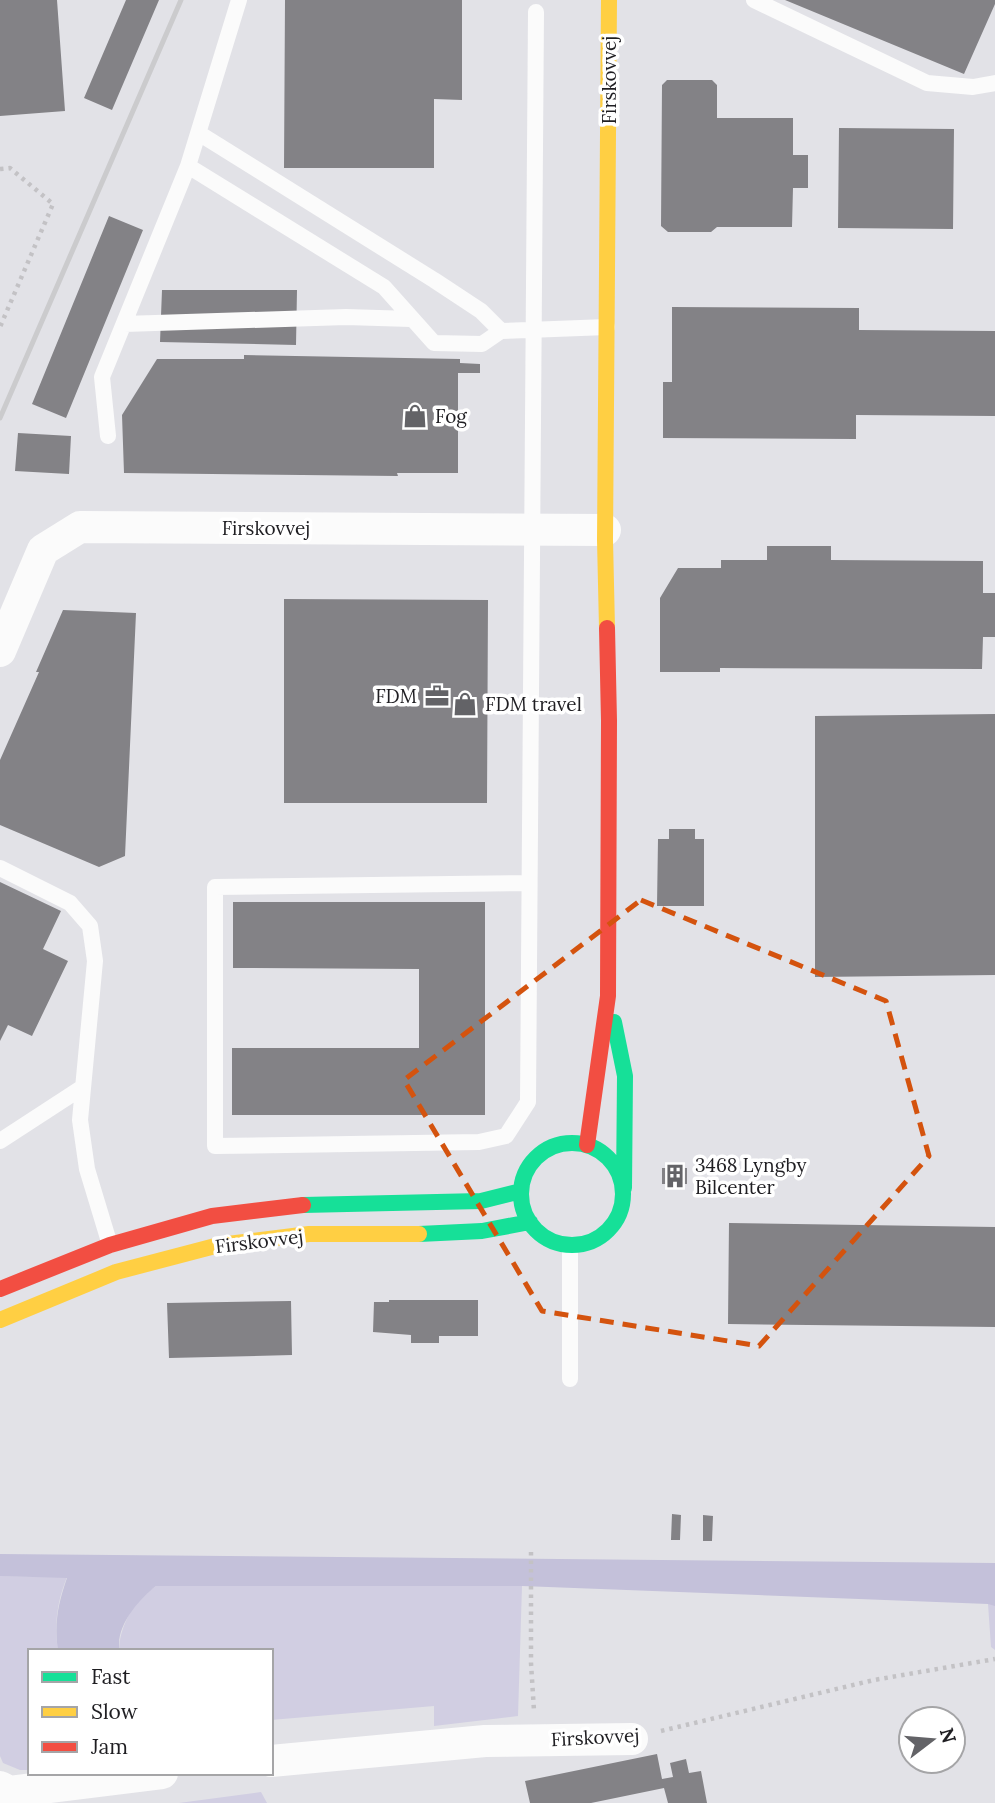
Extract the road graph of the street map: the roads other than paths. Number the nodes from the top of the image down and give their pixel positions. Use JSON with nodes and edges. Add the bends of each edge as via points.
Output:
{"nodes":[{"id":1,"x":239,"y":0,"type":"edge"},
{"id":2,"x":609,"y":0,"type":"edge"},
{"id":3,"x":754,"y":0,"type":"edge"},
{"id":4,"x":536,"y":12,"type":"dead end"},
{"id":5,"x":995,"y":83,"type":"edge"},
{"id":6,"x":200,"y":134,"type":"junction"},
{"id":7,"x":188,"y":166,"type":"junction"},
{"id":8,"x":411,"y":319,"type":"junction"},
{"id":9,"x":124,"y":324,"type":"junction"},
{"id":10,"x":607,"y":327,"type":"junction"},
{"id":11,"x":534,"y":330,"type":"junction"},
{"id":12,"x":501,"y":331,"type":"junction"},
{"id":13,"x":108,"y":436,"type":"dead end"},
{"id":14,"x":532,"y":529,"type":"junction"},
{"id":15,"x":605,"y":530,"type":"junction"},
{"id":16,"x":0,"y":651,"type":"edge"},
{"id":17,"x":0,"y":868,"type":"edge"},
{"id":18,"x":529,"y":883,"type":"junction"},
{"id":19,"x":608,"y":996,"type":"junction"},
{"id":20,"x":83,"y":1087,"type":"junction"},
{"id":21,"x":0,"y":1141,"type":"edge"},
{"id":22,"x":587,"y":1145,"type":"junction"},
{"id":23,"x":624,"y":1189,"type":"junction"},
{"id":24,"x":521,"y":1191,"type":"junction"},
{"id":25,"x":530,"y":1223,"type":"junction"},
{"id":26,"x":110,"y":1245,"type":"junction"},
{"id":27,"x":570,"y":1245,"type":"junction"},
{"id":28,"x":117,"y":1272,"type":"junction"},
{"id":29,"x":0,"y":1289,"type":"edge"},
{"id":30,"x":0,"y":1320,"type":"edge"},
{"id":31,"x":570,"y":1379,"type":"dead end"},
{"id":32,"x":632,"y":1739,"type":"road end"},
{"id":33,"x":273,"y":1761,"type":"edge"},
{"id":34,"x":146,"y":1775,"type":"edge"},
{"id":35,"x":0,"y":1787,"type":"edge"}],
"edges":[{"from":1,"to":6,"type":"lane"},
{"from":2,"to":10,"type":"street","name":"Firskovvej"},
{"from":3,"to":5,"type":"lane","via":[[927,83],[973,87]]},
{"from":4,"to":11,"type":"lane"},
{"from":6,"to":7,"type":"lane"},
{"from":6,"to":12,"type":"lane","via":[[434,280],[481,311]]},
{"from":7,"to":8,"type":"lane","via":[[384,287]]},
{"from":7,"to":9,"type":"lane"},
{"from":8,"to":9,"type":"lane"},
{"from":8,"to":12,"type":"lane","via":[[434,343],[482,344]]},
{"from":9,"to":13,"type":"lane","via":[[102,377]]},
{"from":10,"to":11,"type":"lane"},
{"from":10,"to":15,"type":"street","name":"Firskovvej"},
{"from":11,"to":12,"type":"lane"},
{"from":11,"to":14,"type":"lane"},
{"from":14,"to":15,"type":"street","name":"Firskovvej"},
{"from":14,"to":16,"type":"street","name":"Firskovvej","via":[[80,527],[43,550]]},
{"from":14,"to":18,"type":"lane"},
{"from":15,"to":19,"type":"street","name":"Firskovvej"},
{"from":17,"to":20,"type":"lane","via":[[70,903],[90,926],[95,961]]},
{"from":18,"to":18,"type":"lane","via":[[528,1102],[506,1136],[479,1142],[215,1146],[215,887]]},
{"from":19,"to":22,"type":"street","name":"Firskovvej"},
{"from":19,"to":23,"type":"street","name":"Firskovvej","via":[[625,1076]]},
{"from":20,"to":21,"type":"lane"},
{"from":20,"to":26,"type":"lane","via":[[80,1119],[87,1169]]},
{"from":22,"to":23,"type":"street","via":[[612,1162]]},
{"from":22,"to":24,"type":"street","via":[[557,1145],[543,1152],[528,1170]]},
{"from":23,"to":27,"type":"street","via":[[620,1214],[605,1234]]},
{"from":24,"to":25,"type":"street"},
{"from":24,"to":26,"type":"street","name":"Firskovvej","via":[[481,1201],[307,1205],[212,1216]]},
{"from":25,"to":27,"type":"street","via":[[540,1234]]},
{"from":25,"to":28,"type":"street","name":"Firskovvej","via":[[440,1234],[309,1234],[232,1243]]},
{"from":26,"to":28,"type":"lane"},
{"from":26,"to":29,"type":"street","name":"Firskovvej"},
{"from":27,"to":31,"type":"lane"},
{"from":28,"to":30,"type":"street","name":"Firskovvej"},
{"from":32,"to":33,"type":"street","name":"Firskovvej","via":[[485,1741]]},
{"from":34,"to":35,"type":"street","via":[[10,1792]]}]}
